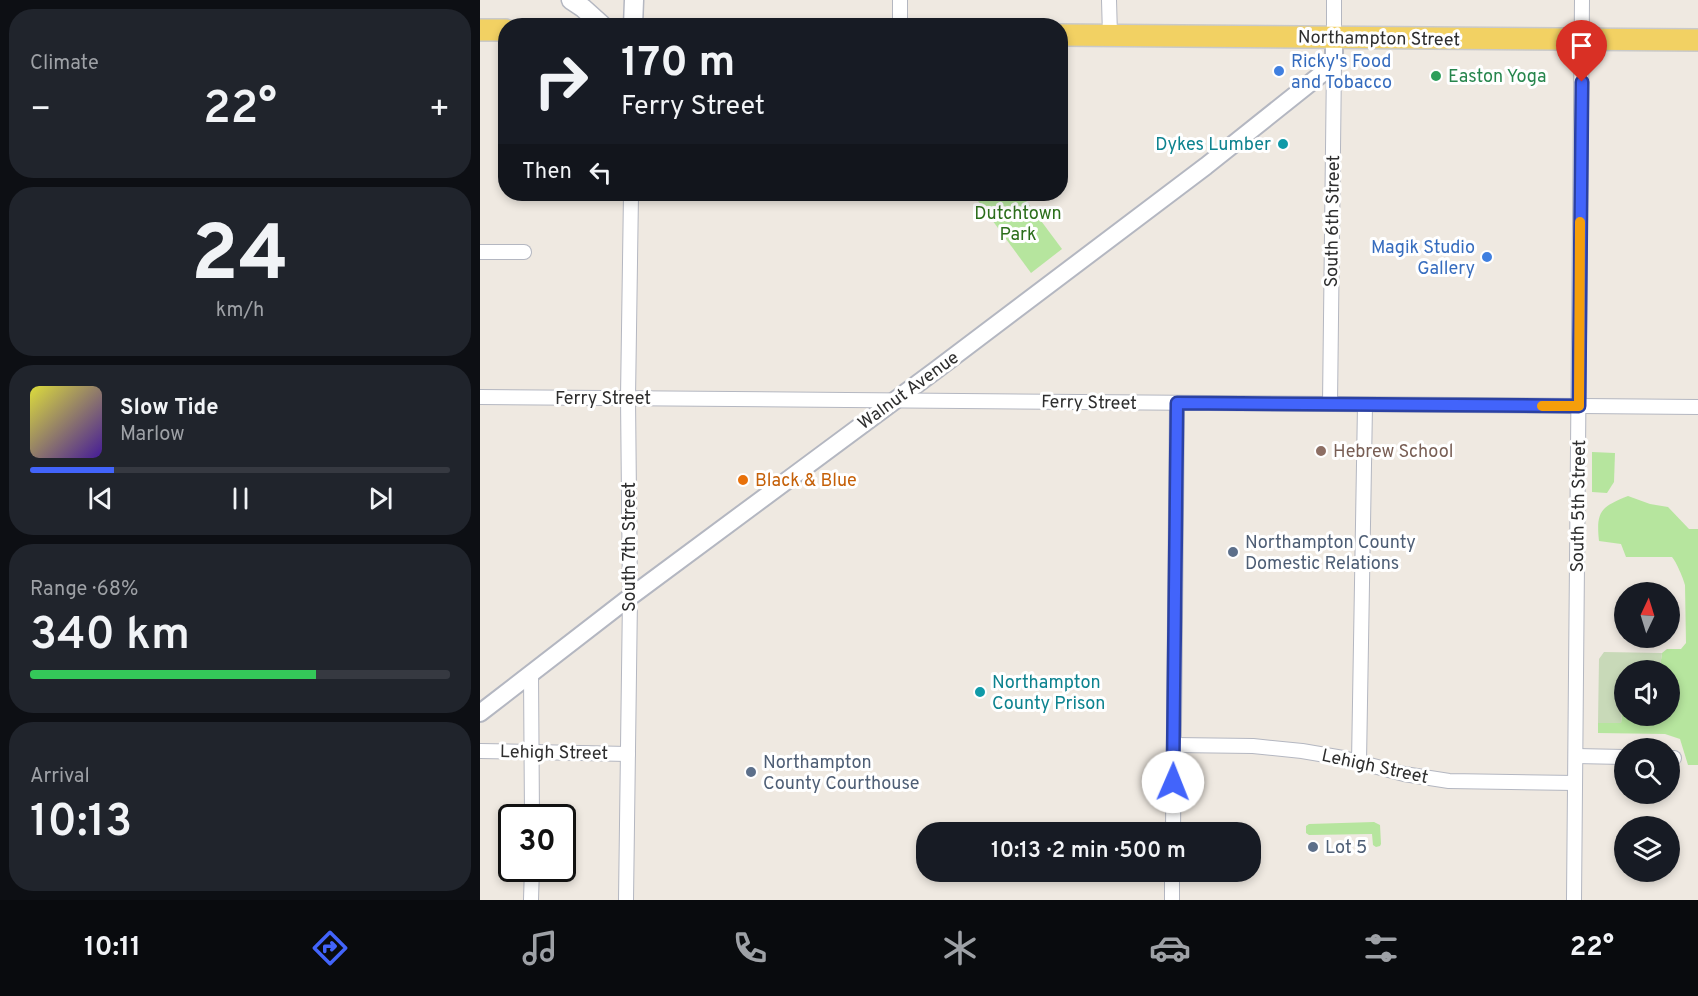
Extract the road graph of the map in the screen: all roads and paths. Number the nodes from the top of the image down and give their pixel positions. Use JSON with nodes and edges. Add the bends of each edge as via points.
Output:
{"nodes":[{"id":1,"x":571,"y":0,"type":"edge"},
{"id":2,"x":634,"y":0,"type":"edge"},
{"id":3,"x":900,"y":0,"type":"edge"},
{"id":4,"x":1109,"y":0,"type":"edge"},
{"id":5,"x":1334,"y":0,"type":"edge"},
{"id":6,"x":1582,"y":0,"type":"edge"},
{"id":7,"x":594,"y":18,"type":"edge"},
{"id":8,"x":633,"y":18,"type":"edge"},
{"id":9,"x":900,"y":18,"type":"edge"},
{"id":10,"x":480,"y":30,"type":"edge"},
{"id":11,"x":498,"y":30,"type":"edge"},
{"id":12,"x":1068,"y":35,"type":"edge"},
{"id":13,"x":1110,"y":35,"type":"junction"},
{"id":14,"x":1334,"y":37,"type":"junction"},
{"id":15,"x":1582,"y":39,"type":"junction"},
{"id":16,"x":1698,"y":40,"type":"edge"},
{"id":17,"x":1334,"y":64,"type":"junction"},
{"id":18,"x":631,"y":201,"type":"edge"},
{"id":19,"x":480,"y":252,"type":"edge"},
{"id":20,"x":524,"y":252,"type":"dead end"},
{"id":21,"x":480,"y":397,"type":"edge"},
{"id":22,"x":628,"y":398,"type":"junction"},
{"id":23,"x":894,"y":400,"type":"junction"},
{"id":24,"x":1177,"y":403,"type":"junction"},
{"id":25,"x":1330,"y":404,"type":"junction"},
{"id":26,"x":1365,"y":405,"type":"junction"},
{"id":27,"x":1579,"y":406,"type":"junction"},
{"id":28,"x":1698,"y":407,"type":"edge"},
{"id":29,"x":630,"y":597,"type":"junction"},
{"id":30,"x":531,"y":674,"type":"junction"},
{"id":31,"x":480,"y":713,"type":"edge"},
{"id":32,"x":1174,"y":745,"type":"junction"},
{"id":33,"x":480,"y":751,"type":"edge"},
{"id":34,"x":531,"y":752,"type":"junction"},
{"id":35,"x":628,"y":754,"type":"junction"},
{"id":36,"x":1576,"y":756,"type":"junction"},
{"id":37,"x":1614,"y":757,"type":"edge"},
{"id":38,"x":1359,"y":762,"type":"junction"},
{"id":39,"x":1575,"y":783,"type":"junction"},
{"id":40,"x":532,"y":804,"type":"edge"},
{"id":41,"x":1173,"y":822,"type":"edge"},
{"id":42,"x":532,"y":882,"type":"edge"},
{"id":43,"x":1172,"y":882,"type":"edge"},
{"id":44,"x":531,"y":900,"type":"edge"},
{"id":45,"x":626,"y":900,"type":"edge"},
{"id":46,"x":1172,"y":900,"type":"edge"},
{"id":47,"x":1574,"y":900,"type":"edge"}],
"edges":[{"from":1,"to":7,"type":"main road"},
{"from":2,"to":8,"type":"main road"},
{"from":3,"to":9,"type":"street"},
{"from":4,"to":13,"type":"street"},
{"from":5,"to":14,"type":"street"},
{"from":6,"to":15,"type":"street","name":"South 5th Street"},
{"from":10,"to":11,"type":"main road"},
{"from":12,"to":13,"type":"main road","name":"Northampton Street"},
{"from":13,"to":14,"type":"main road","name":"Northampton Street"},
{"from":14,"to":15,"type":"main road","name":"Northampton Street"},
{"from":14,"to":17,"type":"street","name":"South 6th Street"},
{"from":15,"to":16,"type":"main road","name":"Northampton Street"},
{"from":15,"to":27,"type":"street","name":"South 5th Street"},
{"from":17,"to":23,"type":"street","name":"Walnut Avenue","via":[[1206,166]]},
{"from":17,"to":25,"type":"street","name":"South 6th Street"},
{"from":18,"to":22,"type":"street","name":"South 7th Street"},
{"from":19,"to":20,"type":"street"},
{"from":21,"to":22,"type":"street","name":"Ferry Street"},
{"from":22,"to":23,"type":"street","name":"Ferry Street"},
{"from":22,"to":29,"type":"street","name":"South 7th Street"},
{"from":23,"to":24,"type":"street","name":"Ferry Street"},
{"from":23,"to":29,"type":"street","name":"Walnut Avenue"},
{"from":24,"to":25,"type":"street","name":"Ferry Street"},
{"from":24,"to":32,"type":"street"},
{"from":25,"to":26,"type":"street","name":"Ferry Street"},
{"from":26,"to":27,"type":"street","name":"Ferry Street"},
{"from":26,"to":38,"type":"street"},
{"from":27,"to":28,"type":"street","name":"Ferry Street"},
{"from":27,"to":36,"type":"street","name":"South 5th Street"},
{"from":29,"to":30,"type":"street","name":"Walnut Avenue"},
{"from":29,"to":35,"type":"street","name":"South 7th Street"},
{"from":30,"to":31,"type":"street","name":"Walnut Avenue"},
{"from":30,"to":34,"type":"street"},
{"from":32,"to":38,"type":"street","name":"Lehigh Street","via":[[1265,747]]},
{"from":32,"to":41,"type":"street"},
{"from":33,"to":34,"type":"street","name":"Lehigh Street"},
{"from":34,"to":35,"type":"street","name":"Lehigh Street"},
{"from":34,"to":40,"type":"street"},
{"from":35,"to":45,"type":"street","name":"South 7th Street"},
{"from":36,"to":37,"type":"street"},
{"from":36,"to":39,"type":"street","name":"South 5th Street"},
{"from":38,"to":39,"type":"street","name":"Lehigh Street","via":[[1439,780]]},
{"from":39,"to":47,"type":"street","name":"South 5th Street"},
{"from":42,"to":44,"type":"street"},
{"from":43,"to":46,"type":"street"}]}
